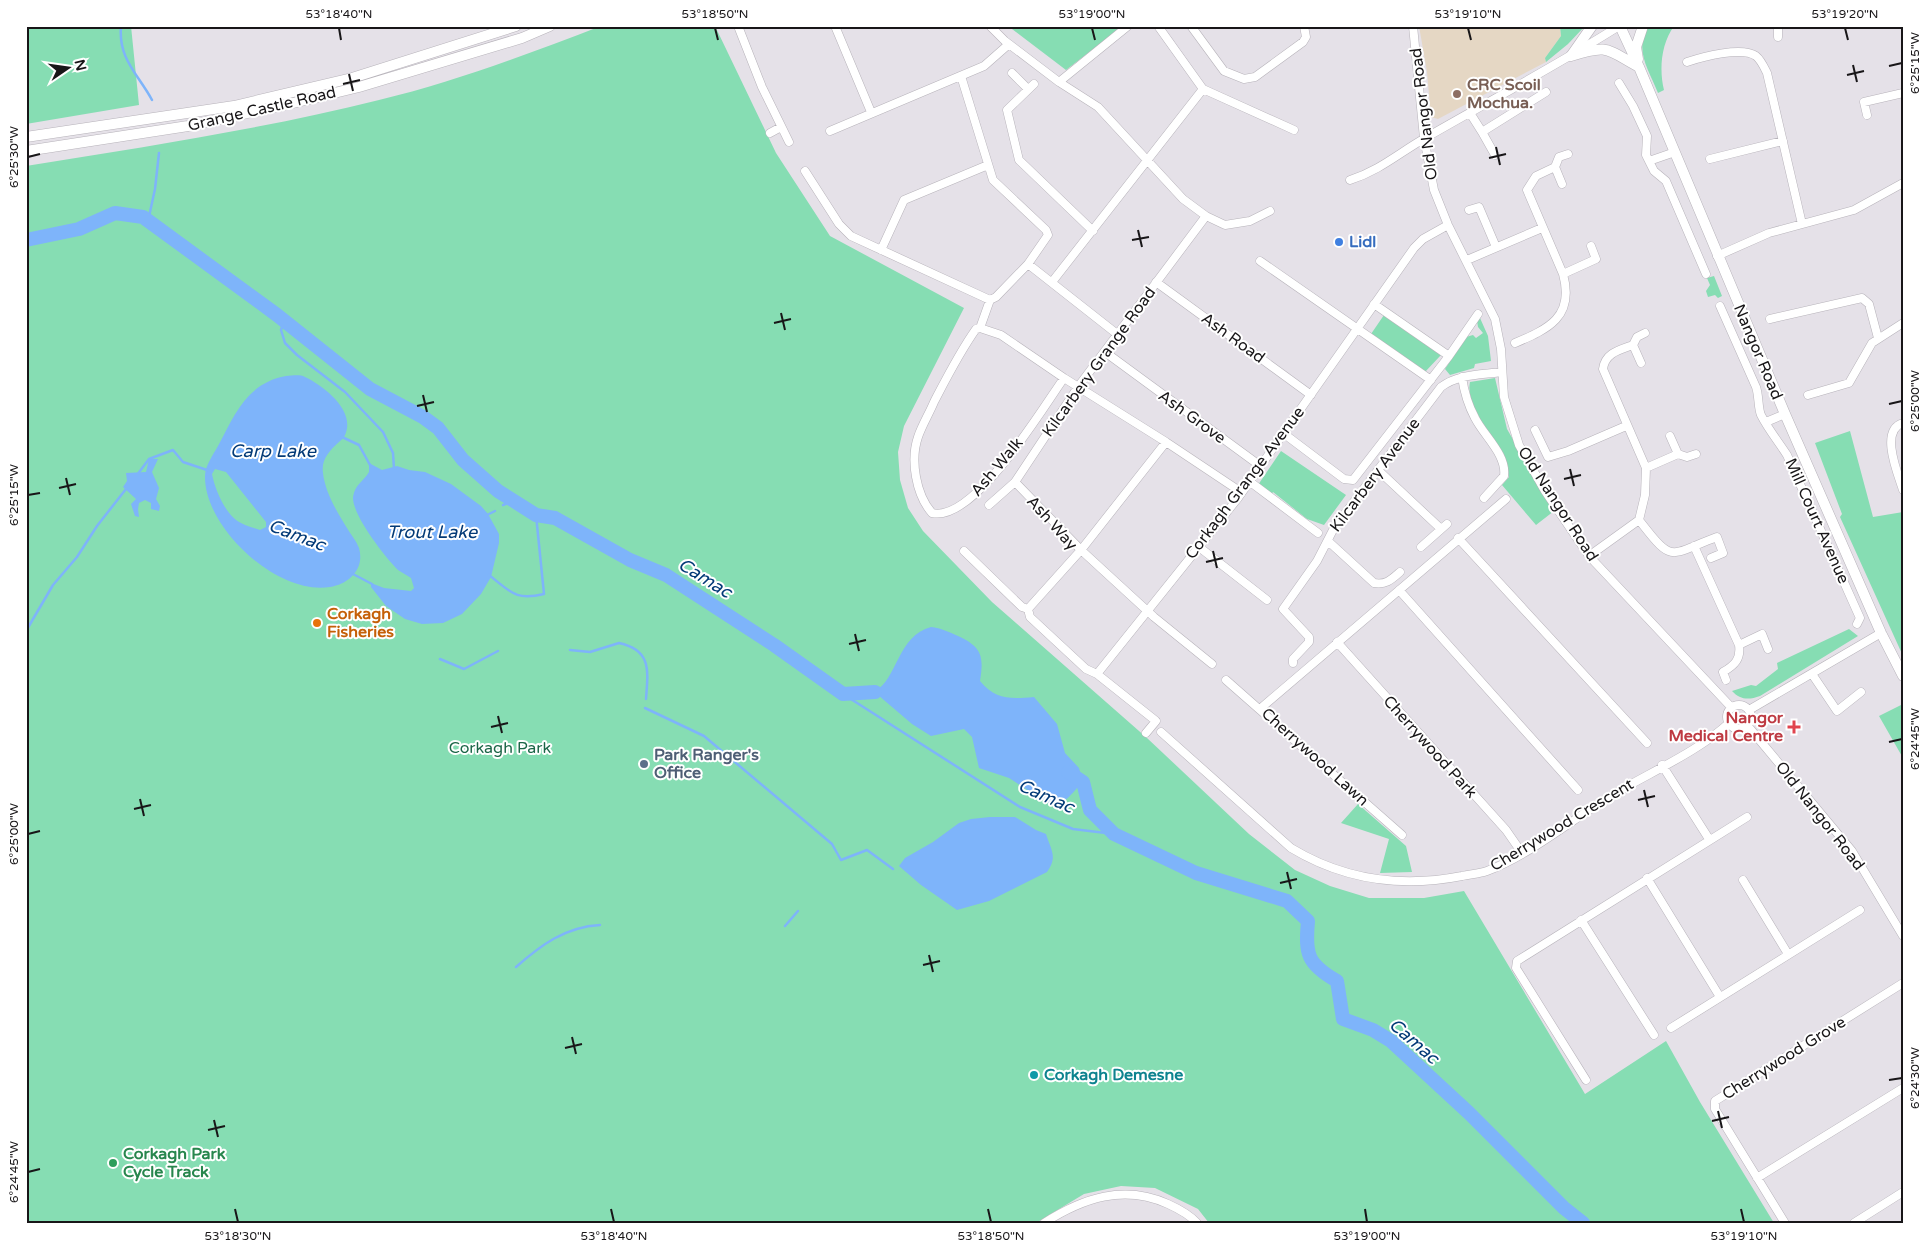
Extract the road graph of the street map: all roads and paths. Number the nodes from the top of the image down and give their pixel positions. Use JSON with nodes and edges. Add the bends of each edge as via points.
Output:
{"nodes":[{"id":1,"x":516,"y":26,"type":"edge"},
{"id":2,"x":550,"y":26,"type":"edge"},
{"id":3,"x":738,"y":26,"type":"edge"},
{"id":4,"x":836,"y":26,"type":"edge"},
{"id":5,"x":991,"y":26,"type":"edge"},
{"id":6,"x":1128,"y":26,"type":"edge"},
{"id":7,"x":1158,"y":26,"type":"edge"},
{"id":8,"x":1191,"y":26,"type":"edge"},
{"id":9,"x":1304,"y":26,"type":"edge"},
{"id":10,"x":1413,"y":26,"type":"edge"},
{"id":11,"x":1592,"y":26,"type":"edge"},
{"id":12,"x":1619,"y":26,"type":"edge"},
{"id":13,"x":1643,"y":26,"type":"edge"},
{"id":14,"x":1778,"y":26,"type":"edge"},
{"id":15,"x":1778,"y":37,"type":"dead end"},
{"id":16,"x":1009,"y":44,"type":"junction"},
{"id":17,"x":1571,"y":56,"type":"junction"},
{"id":18,"x":1687,"y":62,"type":"dead end"},
{"id":19,"x":1639,"y":67,"type":"junction"},
{"id":20,"x":1012,"y":74,"type":"dead end"},
{"id":21,"x":961,"y":76,"type":"junction"},
{"id":22,"x":1060,"y":82,"type":"junction"},
{"id":23,"x":1619,"y":83,"type":"dead end"},
{"id":24,"x":1203,"y":89,"type":"junction"},
{"id":25,"x":1546,"y":92,"type":"dead end"},
{"id":26,"x":1903,"y":93,"type":"edge"},
{"id":27,"x":871,"y":112,"type":"junction"},
{"id":28,"x":1470,"y":113,"type":"junction"},
{"id":29,"x":1867,"y":115,"type":"dead end"},
{"id":30,"x":781,"y":127,"type":"junction"},
{"id":31,"x":1294,"y":130,"type":"dead end"},
{"id":32,"x":830,"y":131,"type":"dead end"},
{"id":33,"x":1482,"y":132,"type":"junction"},
{"id":34,"x":770,"y":133,"type":"dead end"},
{"id":35,"x":26,"y":137,"type":"edge"},
{"id":36,"x":1424,"y":138,"type":"junction"},
{"id":37,"x":1783,"y":141,"type":"junction"},
{"id":38,"x":788,"y":142,"type":"dead end"},
{"id":39,"x":26,"y":151,"type":"edge"},
{"id":40,"x":1674,"y":152,"type":"junction"},
{"id":41,"x":1568,"y":154,"type":"dead end"},
{"id":42,"x":1495,"y":155,"type":"dead end"},
{"id":43,"x":1147,"y":159,"type":"junction"},
{"id":44,"x":1710,"y":159,"type":"dead end"},
{"id":45,"x":1649,"y":161,"type":"junction"},
{"id":46,"x":988,"y":165,"type":"junction"},
{"id":47,"x":1555,"y":167,"type":"junction"},
{"id":48,"x":805,"y":171,"type":"dead end"},
{"id":49,"x":1350,"y":180,"type":"dead end"},
{"id":50,"x":811,"y":182,"type":"junction"},
{"id":51,"x":1903,"y":183,"type":"edge"},
{"id":52,"x":1562,"y":184,"type":"dead end"},
{"id":53,"x":803,"y":187,"type":"dead end"},
{"id":54,"x":1469,"y":210,"type":"dead end"},
{"id":55,"x":1270,"y":211,"type":"dead end"},
{"id":56,"x":1206,"y":216,"type":"junction"},
{"id":57,"x":1802,"y":224,"type":"junction"},
{"id":58,"x":1448,"y":225,"type":"junction"},
{"id":59,"x":1542,"y":228,"type":"junction"},
{"id":60,"x":1092,"y":230,"type":"junction"},
{"id":61,"x":1591,"y":246,"type":"dead end"},
{"id":62,"x":1496,"y":247,"type":"junction"},
{"id":63,"x":881,"y":250,"type":"junction"},
{"id":64,"x":1717,"y":256,"type":"junction"},
{"id":65,"x":1260,"y":260,"type":"dead end"},
{"id":66,"x":1467,"y":260,"type":"junction"},
{"id":67,"x":1028,"y":264,"type":"junction"},
{"id":68,"x":1563,"y":274,"type":"junction"},
{"id":69,"x":1706,"y":274,"type":"dead end"},
{"id":70,"x":1052,"y":282,"type":"junction"},
{"id":71,"x":1156,"y":282,"type":"junction"},
{"id":72,"x":990,"y":300,"type":"junction"},
{"id":73,"x":1374,"y":304,"type":"junction"},
{"id":74,"x":1720,"y":306,"type":"dead end"},
{"id":75,"x":1478,"y":314,"type":"dead end"},
{"id":76,"x":1770,"y":319,"type":"dead end"},
{"id":77,"x":1903,"y":323,"type":"edge"},
{"id":78,"x":980,"y":328,"type":"junction"},
{"id":79,"x":1357,"y":329,"type":"junction"},
{"id":80,"x":1645,"y":333,"type":"dead end"},
{"id":81,"x":1117,"y":334,"type":"junction"},
{"id":82,"x":1878,"y":338,"type":"junction"},
{"id":83,"x":1515,"y":344,"type":"dead end"},
{"id":84,"x":1633,"y":344,"type":"junction"},
{"id":85,"x":1105,"y":352,"type":"junction"},
{"id":86,"x":1448,"y":356,"type":"junction"},
{"id":87,"x":1641,"y":363,"type":"dead end"},
{"id":88,"x":1502,"y":372,"type":"junction"},
{"id":89,"x":1462,"y":377,"type":"junction"},
{"id":90,"x":1064,"y":378,"type":"junction"},
{"id":91,"x":1431,"y":380,"type":"junction"},
{"id":92,"x":1078,"y":387,"type":"junction"},
{"id":93,"x":1311,"y":395,"type":"junction"},
{"id":94,"x":1808,"y":395,"type":"dead end"},
{"id":95,"x":1785,"y":414,"type":"junction"},
{"id":96,"x":1766,"y":422,"type":"junction"},
{"id":97,"x":1903,"y":423,"type":"edge"},
{"id":98,"x":1626,"y":426,"type":"junction"},
{"id":99,"x":1535,"y":430,"type":"dead end"},
{"id":100,"x":1283,"y":432,"type":"junction"},
{"id":101,"x":1670,"y":436,"type":"dead end"},
{"id":102,"x":1166,"y":442,"type":"junction"},
{"id":103,"x":1678,"y":454,"type":"junction"},
{"id":104,"x":1696,"y":454,"type":"dead end"},
{"id":105,"x":1259,"y":466,"type":"junction"},
{"id":106,"x":1646,"y":468,"type":"junction"},
{"id":107,"x":1379,"y":471,"type":"junction"},
{"id":108,"x":1249,"y":481,"type":"junction"},
{"id":109,"x":1015,"y":482,"type":"junction"},
{"id":110,"x":1903,"y":490,"type":"edge"},
{"id":111,"x":1241,"y":492,"type":"junction"},
{"id":112,"x":1484,"y":498,"type":"dead end"},
{"id":113,"x":1506,"y":500,"type":"dead end"},
{"id":114,"x":989,"y":505,"type":"dead end"},
{"id":115,"x":1639,"y":520,"type":"junction"},
{"id":116,"x":1318,"y":534,"type":"dead end"},
{"id":117,"x":1458,"y":538,"type":"junction"},
{"id":118,"x":1328,"y":541,"type":"junction"},
{"id":119,"x":1199,"y":546,"type":"junction"},
{"id":120,"x":1421,"y":546,"type":"dead end"},
{"id":121,"x":1694,"y":546,"type":"junction"},
{"id":122,"x":1080,"y":550,"type":"junction"},
{"id":123,"x":964,"y":551,"type":"dead end"},
{"id":124,"x":1589,"y":556,"type":"junction"},
{"id":125,"x":1711,"y":558,"type":"dead end"},
{"id":126,"x":1400,"y":572,"type":"dead end"},
{"id":127,"x":1399,"y":590,"type":"junction"},
{"id":128,"x":1267,"y":600,"type":"dead end"},
{"id":129,"x":1028,"y":609,"type":"junction"},
{"id":130,"x":1148,"y":611,"type":"junction"},
{"id":131,"x":1857,"y":624,"type":"dead end"},
{"id":132,"x":1881,"y":633,"type":"junction"},
{"id":133,"x":1337,"y":642,"type":"junction"},
{"id":134,"x":1739,"y":645,"type":"junction"},
{"id":135,"x":1768,"y":649,"type":"dead end"},
{"id":136,"x":1293,"y":663,"type":"dead end"},
{"id":137,"x":1212,"y":664,"type":"dead end"},
{"id":138,"x":1097,"y":674,"type":"junction"},
{"id":139,"x":1812,"y":674,"type":"junction"},
{"id":140,"x":1903,"y":676,"type":"edge"},
{"id":141,"x":1226,"y":680,"type":"dead end"},
{"id":142,"x":1726,"y":680,"type":"dead end"},
{"id":143,"x":1862,"y":692,"type":"dead end"},
{"id":144,"x":1261,"y":708,"type":"junction"},
{"id":145,"x":1731,"y":708,"type":"junction"},
{"id":146,"x":1749,"y":710,"type":"junction"},
{"id":147,"x":1729,"y":723,"type":"junction"},
{"id":148,"x":1747,"y":725,"type":"junction"},
{"id":149,"x":1160,"y":732,"type":"dead end"},
{"id":150,"x":1146,"y":733,"type":"dead end"},
{"id":151,"x":1647,"y":743,"type":"dead end"},
{"id":152,"x":1662,"y":766,"type":"junction"},
{"id":153,"x":1578,"y":790,"type":"dead end"},
{"id":154,"x":1747,"y":817,"type":"dead end"},
{"id":155,"x":1402,"y":835,"type":"dead end"},
{"id":156,"x":1709,"y":839,"type":"junction"},
{"id":157,"x":1522,"y":853,"type":"junction"},
{"id":158,"x":1647,"y":878,"type":"junction"},
{"id":159,"x":1743,"y":880,"type":"dead end"},
{"id":160,"x":1860,"y":910,"type":"dead end"},
{"id":161,"x":1581,"y":920,"type":"junction"},
{"id":162,"x":1903,"y":936,"type":"edge"},
{"id":163,"x":1788,"y":954,"type":"junction"},
{"id":164,"x":1903,"y":984,"type":"edge"},
{"id":165,"x":1720,"y":997,"type":"junction"},
{"id":166,"x":1671,"y":1028,"type":"dead end"},
{"id":167,"x":1654,"y":1035,"type":"dead end"},
{"id":168,"x":1586,"y":1080,"type":"dead end"},
{"id":169,"x":1903,"y":1088,"type":"edge"},
{"id":170,"x":1757,"y":1178,"type":"junction"},
{"id":171,"x":1903,"y":1192,"type":"edge"},
{"id":172,"x":1044,"y":1223,"type":"edge"},
{"id":173,"x":1197,"y":1223,"type":"edge"},
{"id":174,"x":1785,"y":1223,"type":"edge"},
{"id":175,"x":1854,"y":1223,"type":"edge"}],
"edges":[{"from":1,"to":35,"type":"main road","name":"Grange Castle Road","via":[[352,78],[234,106]]},
{"from":2,"to":39,"type":"main road","name":"Grange Castle Road","via":[[522,38],[359,87],[293,103],[188,126]]},
{"from":3,"to":30,"type":"street"},
{"from":4,"to":27,"type":"street"},
{"from":5,"to":16,"type":"street"},
{"from":6,"to":22,"type":"street"},
{"from":7,"to":24,"type":"street"},
{"from":8,"to":9,"type":"street","via":[[1224,71],[1244,79],[1254,77],[1293,50],[1306,37]]},
{"from":10,"to":36,"type":"street","name":"Old Nangor Road"},
{"from":11,"to":17,"type":"main road"},
{"from":12,"to":17,"type":"street"},
{"from":12,"to":19,"type":"main road","name":"Nangor Road"},
{"from":13,"to":19,"type":"main road","via":[[1636,47]]},
{"from":14,"to":15,"type":"street"},
{"from":16,"to":21,"type":"street","via":[[984,66]]},
{"from":16,"to":22,"type":"street"},
{"from":17,"to":19,"type":"main road","via":[[1595,48],[1607,48]]},
{"from":17,"to":28,"type":"street"},
{"from":18,"to":37,"type":"street","via":[[1738,51],[1755,56],[1767,73]]},
{"from":19,"to":40,"type":"main road","name":"Nangor Road"},
{"from":20,"to":60,"type":"street","via":[[1031,87],[1008,107],[1006,114],[1019,160]]},
{"from":21,"to":27,"type":"street"},
{"from":21,"to":46,"type":"street"},
{"from":22,"to":43,"type":"street","via":[[1098,107]]},
{"from":23,"to":45,"type":"street","via":[[1647,136]]},
{"from":24,"to":31,"type":"street"},
{"from":24,"to":43,"type":"street"},
{"from":25,"to":33,"type":"street"},
{"from":26,"to":29,"type":"street","via":[[1864,102]]},
{"from":27,"to":32,"type":"street"},
{"from":28,"to":33,"type":"street"},
{"from":28,"to":36,"type":"street"},
{"from":30,"to":34,"type":"street"},
{"from":30,"to":38,"type":"street"},
{"from":33,"to":42,"type":"street"},
{"from":36,"to":49,"type":"street","via":[[1372,173]]},
{"from":36,"to":58,"type":"street","name":"Old Nangor Road","via":[[1434,190]]},
{"from":37,"to":44,"type":"street"},
{"from":37,"to":57,"type":"street"},
{"from":40,"to":45,"type":"street"},
{"from":40,"to":64,"type":"main road","name":"Nangor Road"},
{"from":41,"to":47,"type":"street","via":[[1559,157]]},
{"from":43,"to":56,"type":"street","via":[[1183,199]]},
{"from":43,"to":60,"type":"street"},
{"from":45,"to":69,"type":"street","via":[[1654,171],[1666,181]]},
{"from":46,"to":63,"type":"street","via":[[904,200]]},
{"from":46,"to":67,"type":"street","via":[[995,183],[1046,230],[1048,235]]},
{"from":47,"to":52,"type":"street"},
{"from":47,"to":59,"type":"street","via":[[1536,176],[1528,190]]},
{"from":48,"to":50,"type":"street"},
{"from":50,"to":53,"type":"street"},
{"from":50,"to":63,"type":"street","via":[[844,231]]},
{"from":51,"to":57,"type":"street","via":[[1854,210]]},
{"from":54,"to":62,"type":"street","via":[[1479,207]]},
{"from":55,"to":56,"type":"street","via":[[1250,221],[1225,225]]},
{"from":56,"to":71,"type":"street","name":"Kilcarbery Grange Road"},
{"from":57,"to":64,"type":"street","via":[[1769,233]]},
{"from":58,"to":66,"type":"street","name":"Old Nangor Road"},
{"from":58,"to":73,"type":"street","name":"Corkagh Grange Avenue","via":[[1418,243]]},
{"from":59,"to":62,"type":"street"},
{"from":59,"to":68,"type":"street"},
{"from":60,"to":70,"type":"street"},
{"from":61,"to":68,"type":"street","via":[[1596,258]]},
{"from":62,"to":66,"type":"street"},
{"from":63,"to":72,"type":"street"},
{"from":64,"to":95,"type":"main road","name":"Nangor Road"},
{"from":65,"to":79,"type":"street"},
{"from":66,"to":88,"type":"street","name":"Old Nangor Road","via":[[1495,319]]},
{"from":67,"to":70,"type":"street"},
{"from":67,"to":72,"type":"street","via":[[996,298]]},
{"from":68,"to":83,"type":"street","via":[[1566,302],[1561,314],[1552,325]]},
{"from":70,"to":81,"type":"street"},
{"from":71,"to":81,"type":"street","name":"Kilcarbery Grange Road"},
{"from":71,"to":93,"type":"street","name":"Ash Road"},
{"from":72,"to":78,"type":"street"},
{"from":73,"to":79,"type":"street","name":"Corkagh Grange Avenue"},
{"from":73,"to":86,"type":"street"},
{"from":74,"to":96,"type":"street","name":"Mill Court Avenue","via":[[1756,387],[1760,414]]},
{"from":75,"to":86,"type":"street"},
{"from":76,"to":82,"type":"street","via":[[1862,298],[1868,304]]},
{"from":77,"to":82,"type":"street"},
{"from":78,"to":90,"type":"street","via":[[1001,335]]},
{"from":78,"to":90,"type":"street","name":"Ash Walk","via":[[976,329],[956,359],[918,437],[916,474],[924,501],[932,513],[942,514],[973,497],[1004,464]]},
{"from":79,"to":91,"type":"street"},
{"from":79,"to":93,"type":"street","name":"Corkagh Grange Avenue"},
{"from":80,"to":84,"type":"street"},
{"from":81,"to":85,"type":"street","name":"Kilcarbery Grange Road"},
{"from":82,"to":94,"type":"street","via":[[1866,351],[1849,383]]},
{"from":84,"to":87,"type":"street"},
{"from":84,"to":98,"type":"street","via":[[1610,354],[1603,369]]},
{"from":85,"to":92,"type":"street","name":"Kilcarbery Grange Road"},
{"from":85,"to":105,"type":"street","name":"Ash Grove"},
{"from":86,"to":91,"type":"street"},
{"from":88,"to":89,"type":"street","name":"Kilcarbery Avenue"},
{"from":88,"to":124,"type":"street","name":"Old Nangor Road","via":[[1504,397],[1519,445],[1545,491]]},
{"from":89,"to":107,"type":"street","name":"Kilcarbery Avenue","via":[[1451,379],[1441,387]]},
{"from":89,"to":112,"type":"street","via":[[1475,420],[1504,464],[1504,476]]},
{"from":90,"to":92,"type":"street"},
{"from":91,"to":100,"type":"street","via":[[1353,480],[1344,479]]},
{"from":92,"to":102,"type":"street"},
{"from":92,"to":109,"type":"street","name":"Kilcarbery Grange Road"},
{"from":93,"to":100,"type":"street","name":"Corkagh Grange Avenue"},
{"from":95,"to":96,"type":"street"},
{"from":95,"to":132,"type":"main road","name":"Nangor Road"},
{"from":96,"to":131,"type":"street","name":"Mill Court Avenue","via":[[1787,455],[1860,618]]},
{"from":97,"to":110,"type":"street","via":[[1892,432],[1890,444]]},
{"from":98,"to":99,"type":"street","via":[[1548,457]]},
{"from":98,"to":106,"type":"street"},
{"from":100,"to":105,"type":"street","name":"Corkagh Grange Avenue"},
{"from":101,"to":103,"type":"street"},
{"from":102,"to":111,"type":"street"},
{"from":102,"to":122,"type":"street"},
{"from":103,"to":104,"type":"street","via":[[1687,457]]},
{"from":103,"to":106,"type":"street"},
{"from":105,"to":108,"type":"street","name":"Corkagh Grange Avenue"},
{"from":106,"to":115,"type":"street","via":[[1645,495]]},
{"from":107,"to":118,"type":"street","name":"Kilcarbery Avenue","via":[[1334,528]]},
{"from":107,"to":120,"type":"street","via":[[1444,526]]},
{"from":108,"to":111,"type":"street","name":"Corkagh Grange Avenue"},
{"from":108,"to":116,"type":"street"},
{"from":109,"to":114,"type":"street","name":"Kilcarbery Grange Road"},
{"from":109,"to":122,"type":"street","name":"Ash Way"},
{"from":111,"to":119,"type":"street","name":"Corkagh Grange Avenue"},
{"from":113,"to":117,"type":"street"},
{"from":115,"to":121,"type":"street","via":[[1664,551],[1679,553]]},
{"from":115,"to":124,"type":"street"},
{"from":117,"to":127,"type":"street"},
{"from":117,"to":151,"type":"street"},
{"from":118,"to":126,"type":"street","via":[[1374,583],[1382,585]]},
{"from":118,"to":136,"type":"street","name":"Kilcarbery Avenue","via":[[1284,608],[1309,636],[1309,642]]},
{"from":119,"to":128,"type":"street"},
{"from":119,"to":130,"type":"street","name":"Corkagh Grange Avenue"},
{"from":121,"to":125,"type":"street","via":[[1717,537],[1723,553]]},
{"from":121,"to":134,"type":"street"},
{"from":122,"to":129,"type":"street","name":"Ash Way"},
{"from":122,"to":130,"type":"street"},
{"from":123,"to":129,"type":"street","via":[[1022,607]]},
{"from":124,"to":145,"type":"street","name":"Old Nangor Road"},
{"from":127,"to":133,"type":"street"},
{"from":127,"to":153,"type":"street"},
{"from":129,"to":138,"type":"street","via":[[1030,617],[1086,669]]},
{"from":130,"to":137,"type":"street"},
{"from":130,"to":138,"type":"street","name":"Corkagh Grange Avenue"},
{"from":132,"to":139,"type":"street"},
{"from":132,"to":140,"type":"main road","name":"Nangor Road"},
{"from":133,"to":144,"type":"street"},
{"from":133,"to":157,"type":"street","name":"Cherrywood Park","via":[[1506,830]]},
{"from":134,"to":135,"type":"street","via":[[1762,634]]},
{"from":134,"to":142,"type":"street","via":[[1740,655],[1736,662],[1723,672]]},
{"from":138,"to":150,"type":"street","via":[[1156,722]]},
{"from":139,"to":143,"type":"street","via":[[1837,710]]},
{"from":139,"to":146,"type":"street"},
{"from":141,"to":144,"type":"street","name":"Cherrywood Lawn"},
{"from":144,"to":155,"type":"street","name":"Cherrywood Lawn"},
{"from":145,"to":146,"type":"street","via":[[1740,704]]},
{"from":145,"to":147,"type":"street","via":[[1727,716]]},
{"from":146,"to":148,"type":"street","via":[[1751,717]]},
{"from":147,"to":148,"type":"street","via":[[1739,728]]},
{"from":147,"to":152,"type":"street","name":"Cherrywood Crescent","via":[[1720,732]]},
{"from":148,"to":162,"type":"street","name":"Old Nangor Road","via":[[1852,852]]},
{"from":149,"to":157,"type":"street","name":"Cherrywood Crescent","via":[[1291,848],[1333,870],[1379,880],[1439,881],[1488,870]]},
{"from":152,"to":156,"type":"street"},
{"from":152,"to":157,"type":"street","name":"Cherrywood Crescent"},
{"from":154,"to":156,"type":"street"},
{"from":156,"to":158,"type":"street"},
{"from":158,"to":161,"type":"street"},
{"from":158,"to":165,"type":"street"},
{"from":159,"to":163,"type":"street"},
{"from":160,"to":163,"type":"street"},
{"from":161,"to":167,"type":"street"},
{"from":161,"to":168,"type":"street","via":[[1516,961],[1516,968]]},
{"from":163,"to":165,"type":"street"},
{"from":164,"to":170,"type":"street","name":"Cherrywood Grove","via":[[1714,1101],[1715,1109]]},
{"from":165,"to":166,"type":"street"},
{"from":169,"to":170,"type":"street"},
{"from":170,"to":174,"type":"street","name":"Cherrywood Grove"},
{"from":171,"to":175,"type":"street"},
{"from":172,"to":173,"type":"street","via":[[1091,1198],[1132,1194],[1165,1202],[1182,1210]]}]}
